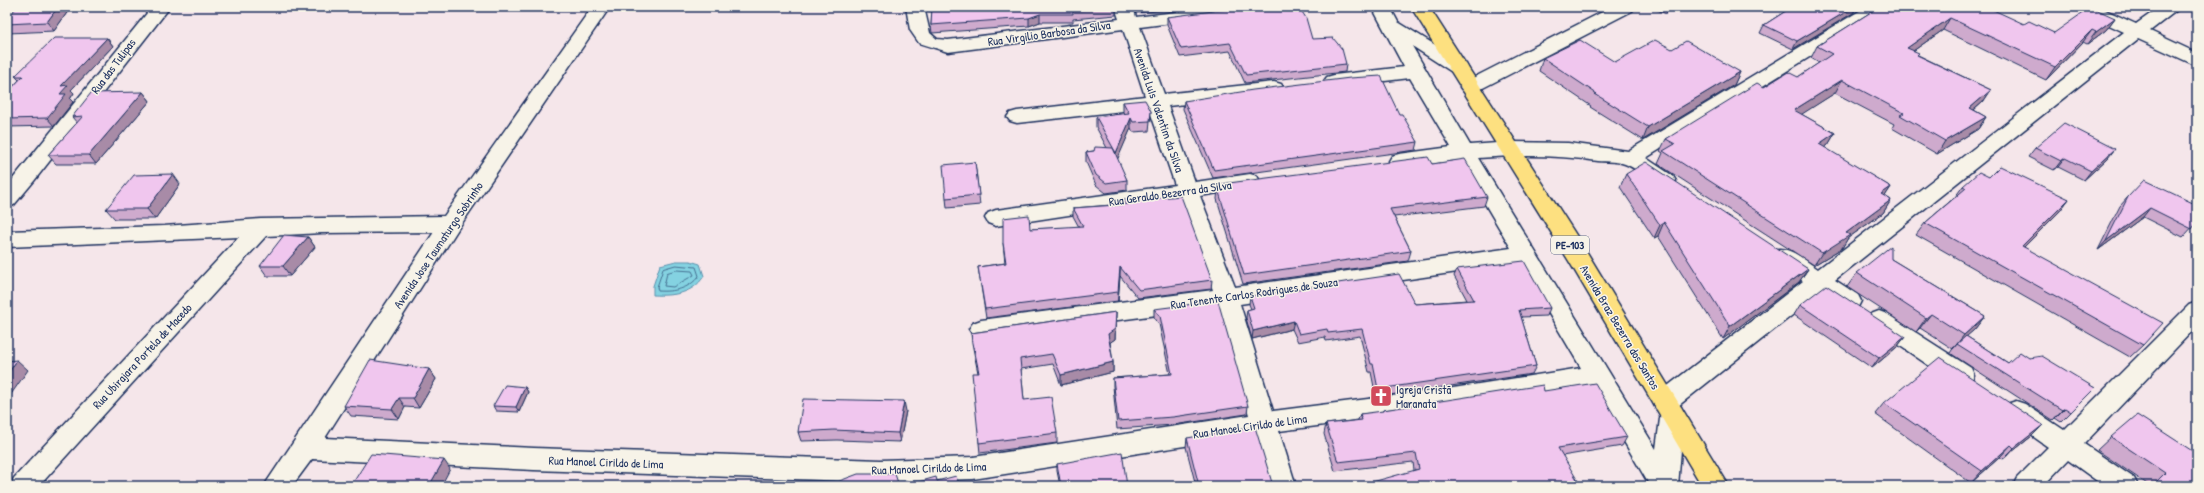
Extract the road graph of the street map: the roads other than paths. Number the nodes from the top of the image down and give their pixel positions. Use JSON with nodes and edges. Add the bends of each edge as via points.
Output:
{"nodes":[{"id":1,"x":16,"y":7,"type":"edge"},
{"id":2,"x":160,"y":7,"type":"edge"},
{"id":3,"x":601,"y":7,"type":"edge"},
{"id":4,"x":915,"y":7,"type":"edge"},
{"id":5,"x":1258,"y":7,"type":"edge"},
{"id":6,"x":1381,"y":7,"type":"edge"},
{"id":7,"x":1420,"y":7,"type":"edge"},
{"id":8,"x":1626,"y":7,"type":"edge"},
{"id":9,"x":1878,"y":7,"type":"edge"},
{"id":10,"x":2084,"y":7,"type":"edge"},
{"id":11,"x":2172,"y":7,"type":"edge"},
{"id":12,"x":1126,"y":15,"type":"edge"},
{"id":13,"x":7,"y":16,"type":"edge"},
{"id":14,"x":1390,"y":24,"type":"junction"},
{"id":15,"x":2136,"y":32,"type":"junction"},
{"id":16,"x":2197,"y":60,"type":"edge"},
{"id":17,"x":1459,"y":68,"type":"junction"},
{"id":18,"x":1416,"y":71,"type":"junction"},
{"id":19,"x":1314,"y":83,"type":"edge"},
{"id":20,"x":1290,"y":86,"type":"edge"},
{"id":21,"x":1470,"y":87,"type":"junction"},
{"id":22,"x":1156,"y":101,"type":"junction"},
{"id":23,"x":1017,"y":117,"type":"dead end"},
{"id":24,"x":1511,"y":149,"type":"junction"},
{"id":25,"x":1466,"y":152,"type":"junction"},
{"id":26,"x":1631,"y":158,"type":"junction"},
{"id":27,"x":1380,"y":164,"type":"edge"},
{"id":28,"x":1272,"y":178,"type":"edge"},
{"id":29,"x":1187,"y":190,"type":"junction"},
{"id":30,"x":1684,"y":192,"type":"edge"},
{"id":31,"x":7,"y":200,"type":"edge"},
{"id":32,"x":996,"y":218,"type":"dead end"},
{"id":33,"x":450,"y":224,"type":"junction"},
{"id":34,"x":262,"y":227,"type":"junction"},
{"id":35,"x":7,"y":239,"type":"edge"},
{"id":36,"x":1762,"y":243,"type":"edge"},
{"id":37,"x":1526,"y":254,"type":"junction"},
{"id":38,"x":1820,"y":282,"type":"junction"},
{"id":39,"x":1227,"y":297,"type":"junction"},
{"id":40,"x":2197,"y":312,"type":"edge"},
{"id":41,"x":982,"y":329,"type":"dead end"},
{"id":42,"x":1596,"y":375,"type":"junction"},
{"id":43,"x":1980,"y":387,"type":"edge"},
{"id":44,"x":2000,"y":400,"type":"edge"},
{"id":45,"x":1668,"y":408,"type":"junction"},
{"id":46,"x":1263,"y":423,"type":"junction"},
{"id":47,"x":2066,"y":444,"type":"junction"},
{"id":48,"x":305,"y":448,"type":"junction"},
{"id":49,"x":974,"y":477,"type":"edge"},
{"id":50,"x":23,"y":486,"type":"edge"},
{"id":51,"x":277,"y":486,"type":"edge"},
{"id":52,"x":1283,"y":486,"type":"edge"},
{"id":53,"x":1664,"y":486,"type":"edge"},
{"id":54,"x":1716,"y":486,"type":"edge"},
{"id":55,"x":2026,"y":486,"type":"edge"},
{"id":56,"x":2125,"y":486,"type":"edge"}],
"edges":[{"from":1,"to":13,"type":"street"},
{"from":2,"to":31,"type":"street","name":"Rua das Tulipas"},
{"from":3,"to":33,"type":"street","name":"Avenida Jose Taumaturgo Sobrinho"},
{"from":4,"to":12,"type":"street","name":"Rua Virgilio Barbosa da Silva","via":[[918,30],[924,39],[932,44],[948,46]]},
{"from":5,"to":12,"type":"street","name":"Rua Virgilio Barbosa da Silva"},
{"from":6,"to":14,"type":"street"},
{"from":7,"to":17,"type":"main road","name":"Avenida Braz Bezerra dos Santos","number":"PE-103"},
{"from":8,"to":21,"type":"street"},
{"from":9,"to":26,"type":"street"},
{"from":10,"to":15,"type":"street"},
{"from":11,"to":15,"type":"street"},
{"from":12,"to":22,"type":"street","name":"Avenida LuIs Valentim da Silva"},
{"from":14,"to":17,"type":"street"},
{"from":14,"to":18,"type":"street"},
{"from":15,"to":16,"type":"street"},
{"from":15,"to":38,"type":"street"},
{"from":17,"to":21,"type":"main road","name":"Avenida Braz Bezerra dos Santos","number":"PE-103"},
{"from":18,"to":19,"type":"street"},
{"from":18,"to":25,"type":"street"},
{"from":20,"to":22,"type":"street"},
{"from":21,"to":24,"type":"main road","name":"Avenida Braz Bezerra dos Santos","number":"PE-103"},
{"from":22,"to":23,"type":"street"},
{"from":22,"to":29,"type":"street","name":"Avenida LuIs Valentim da Silva"},
{"from":24,"to":25,"type":"street"},
{"from":24,"to":26,"type":"street","via":[[1568,150]]},
{"from":24,"to":45,"type":"main road","name":"Avenida Braz Bezerra dos Santos","number":"PE-103"},
{"from":25,"to":27,"type":"street"},
{"from":25,"to":37,"type":"street"},
{"from":26,"to":30,"type":"street"},
{"from":28,"to":29,"type":"street","name":"Rua Geraldo Bezerra da Silva"},
{"from":29,"to":32,"type":"street","name":"Rua Geraldo Bezerra da Silva"},
{"from":29,"to":39,"type":"street","name":"Avenida LuIs Valentim da Silva"},
{"from":33,"to":34,"type":"street"},
{"from":33,"to":48,"type":"street","name":"Avenida Jose Taumaturgo Sobrinho"},
{"from":34,"to":35,"type":"street","via":[[164,234]]},
{"from":34,"to":50,"type":"street","name":"Rua Ubirajara Portela de Macedo"},
{"from":36,"to":38,"type":"street"},
{"from":37,"to":39,"type":"street","name":"Rua Tenente Carlos Rodrigues de Souza"},
{"from":37,"to":42,"type":"street"},
{"from":38,"to":43,"type":"street"},
{"from":38,"to":45,"type":"street"},
{"from":39,"to":41,"type":"street","name":"Rua Tenente Carlos Rodrigues de Souza"},
{"from":39,"to":46,"type":"street","name":"Avenida LuIs Valentim da Silva"},
{"from":40,"to":47,"type":"street"},
{"from":42,"to":46,"type":"street","name":"Rua Manoel Cirildo de Lima","via":[[1447,399]]},
{"from":42,"to":53,"type":"street"},
{"from":44,"to":47,"type":"street"},
{"from":45,"to":53,"type":"street"},
{"from":45,"to":54,"type":"main road","name":"Avenida Braz Bezerra dos Santos","number":"PE-103"},
{"from":46,"to":49,"type":"street","name":"Rua Manoel Cirildo de Lima"},
{"from":46,"to":52,"type":"street","name":"Avenida LuIs Valentim da Silva"},
{"from":47,"to":55,"type":"street"},
{"from":47,"to":56,"type":"street"},
{"from":48,"to":49,"type":"street","name":"Rua Manoel Cirildo de Lima"},
{"from":48,"to":51,"type":"street","name":"Avenida Jose Taumaturgo Sobrinho"}]}
